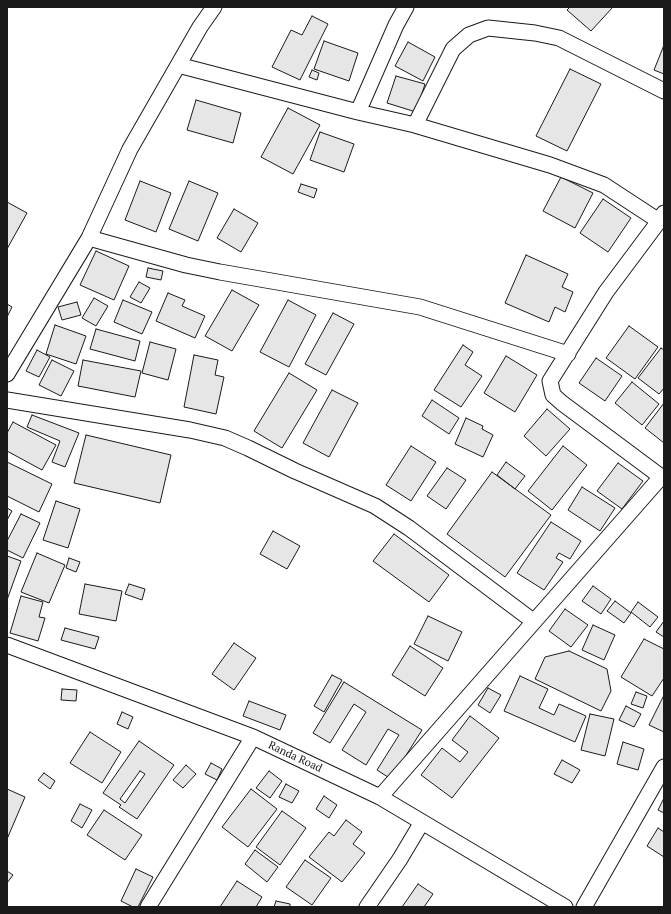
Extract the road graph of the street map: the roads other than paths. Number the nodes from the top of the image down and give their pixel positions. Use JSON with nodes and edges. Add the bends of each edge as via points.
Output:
{"nodes":[{"id":1,"x":214,"y":7,"type":"edge"},
{"id":2,"x":406,"y":7,"type":"edge"},
{"id":3,"x":178,"y":65,"type":"junction"},
{"id":4,"x":664,"y":91,"type":"edge"},
{"id":5,"x":358,"y":112,"type":"junction"},
{"id":6,"x":415,"y":125,"type":"junction"},
{"id":7,"x":662,"y":217,"type":"edge"},
{"id":8,"x":89,"y":238,"type":"junction"},
{"id":9,"x":568,"y":354,"type":"junction"},
{"id":10,"x":7,"y":374,"type":"edge"},
{"id":11,"x":7,"y":400,"type":"edge"},
{"id":12,"x":663,"y":478,"type":"edge"},
{"id":13,"x":533,"y":622,"type":"junction"},
{"id":14,"x":7,"y":644,"type":"edge"},
{"id":15,"x":253,"y":737,"type":"junction"},
{"id":16,"x":664,"y":767,"type":"edge"},
{"id":17,"x":380,"y":797,"type":"junction"},
{"id":18,"x":422,"y":822,"type":"junction"},
{"id":19,"x":148,"y":907,"type":"edge"},
{"id":20,"x":367,"y":907,"type":"edge"},
{"id":21,"x":565,"y":907,"type":"edge"},
{"id":22,"x":584,"y":907,"type":"edge"}],
"edges":[{"from":1,"to":3,"type":"street"},
{"from":2,"to":5,"type":"street"},
{"from":3,"to":5,"type":"street"},
{"from":3,"to":8,"type":"street","via":[[130,150]]},
{"from":4,"to":6,"type":"street","via":[[559,38],[488,28],[469,35],[453,49]]},
{"from":5,"to":6,"type":"street"},
{"from":6,"to":7,"type":"street","via":[[550,165],[604,185]]},
{"from":7,"to":9,"type":"street","via":[[606,292]]},
{"from":8,"to":9,"type":"street","via":[[186,265],[420,307]]},
{"from":8,"to":10,"type":"street"},
{"from":9,"to":12,"type":"street","via":[[550,381],[553,395]]},
{"from":11,"to":13,"type":"street","via":[[190,430],[224,438],[375,506],[409,528]]},
{"from":12,"to":13,"type":"street"},
{"from":13,"to":17,"type":"street"},
{"from":14,"to":15,"type":"street","name":"Randa Road"},
{"from":15,"to":17,"type":"street","name":"Randa Road"},
{"from":15,"to":19,"type":"street"},
{"from":16,"to":22,"type":"street"},
{"from":17,"to":18,"type":"street","name":"Randa Road"},
{"from":18,"to":20,"type":"street"},
{"from":18,"to":21,"type":"street","name":"Randa Road"}]}
